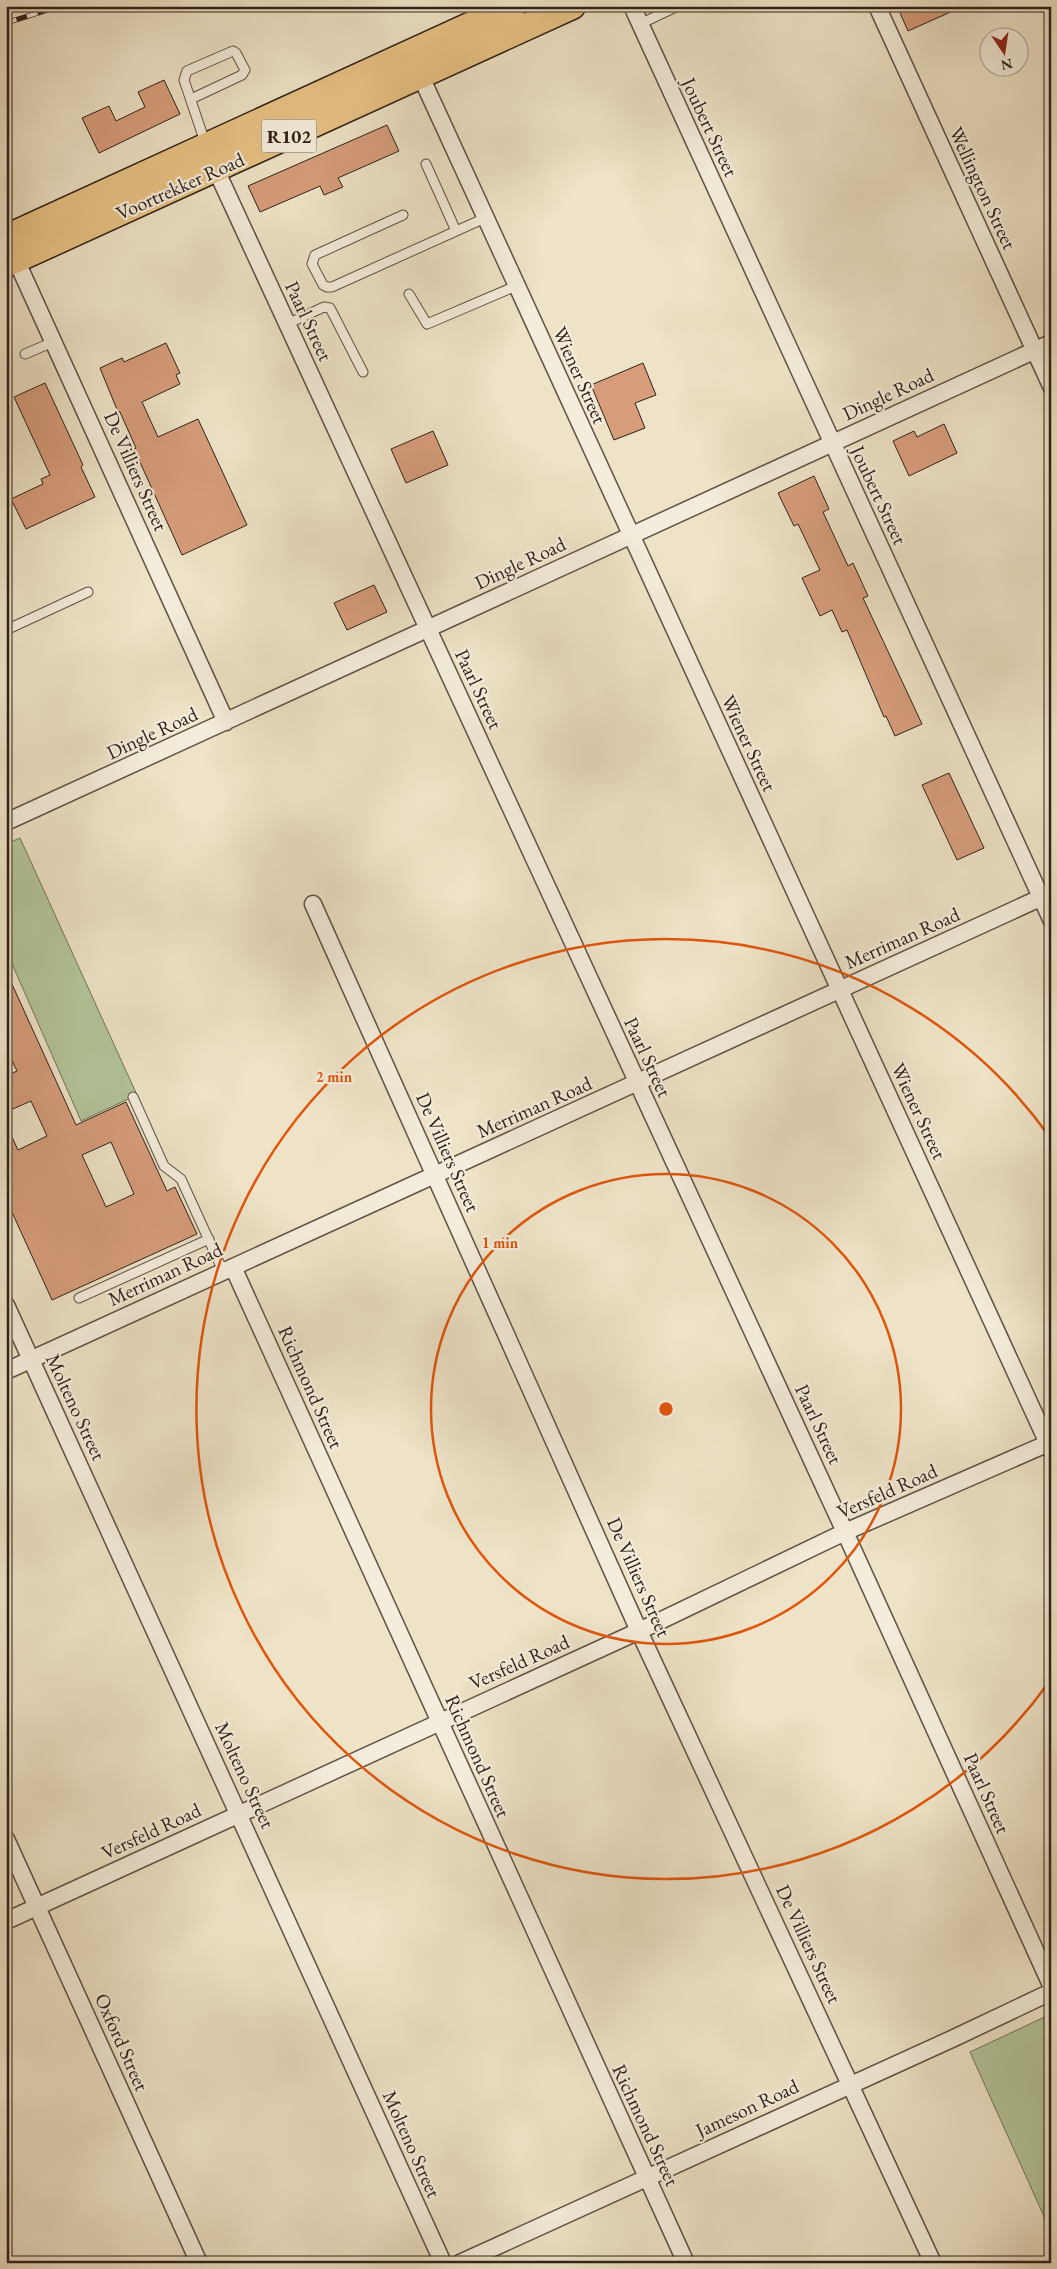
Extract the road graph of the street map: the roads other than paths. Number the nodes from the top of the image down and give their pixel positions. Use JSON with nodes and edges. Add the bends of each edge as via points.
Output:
{"nodes":[{"id":1,"x":513,"y":6,"type":"edge"},
{"id":2,"x":572,"y":6,"type":"edge"},
{"id":3,"x":632,"y":6,"type":"edge"},
{"id":4,"x":678,"y":6,"type":"edge"},
{"id":5,"x":877,"y":6,"type":"edge"},
{"id":6,"x":640,"y":24,"type":"junction"},
{"id":7,"x":415,"y":64,"type":"junction"},
{"id":8,"x":191,"y":100,"type":"junction"},
{"id":9,"x":211,"y":158,"type":"junction"},
{"id":10,"x":426,"y":164,"type":"dead end"},
{"id":11,"x":403,"y":216,"type":"dead end"},
{"id":12,"x":485,"y":218,"type":"junction"},
{"id":13,"x":456,"y":231,"type":"junction"},
{"id":14,"x":9,"y":250,"type":"edge"},
{"id":15,"x":516,"y":286,"type":"junction"},
{"id":16,"x":409,"y":294,"type":"dead end"},
{"id":17,"x":287,"y":324,"type":"junction"},
{"id":18,"x":54,"y":342,"type":"junction"},
{"id":19,"x":1051,"y":342,"type":"edge"},
{"id":20,"x":1034,"y":350,"type":"junction"},
{"id":21,"x":25,"y":354,"type":"dead end"},
{"id":22,"x":362,"y":372,"type":"dead end"},
{"id":23,"x":1051,"y":386,"type":"edge"},
{"id":24,"x":832,"y":443,"type":"junction"},
{"id":25,"x":630,"y":536,"type":"junction"},
{"id":26,"x":88,"y":592,"type":"dead end"},
{"id":27,"x":428,"y":628,"type":"junction"},
{"id":28,"x":6,"y":630,"type":"edge"},
{"id":29,"x":226,"y":722,"type":"junction"},
{"id":30,"x":6,"y":822,"type":"edge"},
{"id":31,"x":1046,"y":896,"type":"edge"},
{"id":32,"x":313,"y":904,"type":"dead end"},
{"id":33,"x":1051,"y":919,"type":"edge"},
{"id":34,"x":840,"y":989,"type":"junction"},
{"id":35,"x":637,"y":1083,"type":"junction"},
{"id":36,"x":133,"y":1098,"type":"dead end"},
{"id":37,"x":435,"y":1174,"type":"junction"},
{"id":38,"x":208,"y":1239,"type":"junction"},
{"id":39,"x":228,"y":1269,"type":"junction"},
{"id":40,"x":79,"y":1298,"type":"dead end"},
{"id":41,"x":6,"y":1305,"type":"edge"},
{"id":42,"x":31,"y":1359,"type":"junction"},
{"id":43,"x":6,"y":1371,"type":"edge"},
{"id":44,"x":1050,"y":1445,"type":"edge"},
{"id":45,"x":846,"y":1532,"type":"junction"},
{"id":46,"x":639,"y":1631,"type":"junction"},
{"id":47,"x":439,"y":1721,"type":"junction"},
{"id":48,"x":239,"y":1814,"type":"junction"},
{"id":49,"x":6,"y":1838,"type":"edge"},
{"id":50,"x":38,"y":1907,"type":"junction"},
{"id":51,"x":6,"y":1922,"type":"edge"},
{"id":52,"x":1051,"y":1984,"type":"edge"},
{"id":53,"x":1051,"y":1992,"type":"edge"},
{"id":54,"x":851,"y":2084,"type":"junction"},
{"id":55,"x":647,"y":2177,"type":"junction"},
{"id":56,"x":199,"y":2263,"type":"edge"},
{"id":57,"x":443,"y":2263,"type":"edge"},
{"id":58,"x":460,"y":2263,"type":"edge"},
{"id":59,"x":686,"y":2263,"type":"edge"},
{"id":60,"x":934,"y":2263,"type":"edge"}],
"edges":[{"from":1,"to":7,"type":"main road","name":"Voortrekker Road","number":"R102"},
{"from":2,"to":7,"type":"main road","name":"Voortrekker Road","number":"R102"},
{"from":3,"to":6,"type":"street","name":"Joubert Street"},
{"from":4,"to":6,"type":"lane"},
{"from":5,"to":20,"type":"street","name":"Wellington Street"},
{"from":6,"to":24,"type":"street","name":"Joubert Street"},
{"from":7,"to":9,"type":"main road","name":"Voortrekker Road","number":"R102"},
{"from":7,"to":12,"type":"street","name":"Wiener Street"},
{"from":8,"to":8,"type":"lane","via":[[242,75],[245,70],[236,53],[228,51],[187,71],[184,80]]},
{"from":8,"to":9,"type":"lane"},
{"from":9,"to":14,"type":"main road","name":"Voortrekker Road","number":"R102"},
{"from":9,"to":17,"type":"street","name":"Paarl Street"},
{"from":10,"to":13,"type":"lane"},
{"from":11,"to":13,"type":"lane","via":[[315,255],[312,264],[323,285],[332,287]]},
{"from":12,"to":13,"type":"lane"},
{"from":12,"to":15,"type":"street","name":"Wiener Street"},
{"from":14,"to":18,"type":"street","name":"De Villiers Street"},
{"from":15,"to":16,"type":"lane","via":[[427,324]]},
{"from":15,"to":25,"type":"street","name":"Wiener Street"},
{"from":17,"to":22,"type":"lane","via":[[324,307],[330,308]]},
{"from":17,"to":27,"type":"street","name":"Paarl Street"},
{"from":18,"to":21,"type":"lane"},
{"from":18,"to":29,"type":"street","name":"De Villiers Street"},
{"from":19,"to":20,"type":"street","name":"Dingle Road"},
{"from":20,"to":23,"type":"street","name":"Wellington Street"},
{"from":20,"to":24,"type":"street","name":"Dingle Road"},
{"from":24,"to":25,"type":"street","name":"Dingle Road"},
{"from":24,"to":31,"type":"street","name":"Joubert Street"},
{"from":25,"to":27,"type":"street","name":"Dingle Road"},
{"from":25,"to":34,"type":"street","name":"Wiener Street"},
{"from":26,"to":28,"type":"lane"},
{"from":27,"to":29,"type":"street","name":"Dingle Road"},
{"from":27,"to":35,"type":"street","name":"Paarl Street"},
{"from":29,"to":30,"type":"street","name":"Dingle Road"},
{"from":31,"to":33,"type":"street","name":"Joubert Street"},
{"from":31,"to":34,"type":"street","name":"Merriman Road"},
{"from":32,"to":37,"type":"street","name":"De Villiers Street"},
{"from":34,"to":35,"type":"street","name":"Merriman Road"},
{"from":34,"to":44,"type":"street","name":"Wiener Street"},
{"from":35,"to":37,"type":"street","name":"Merriman Road"},
{"from":35,"to":45,"type":"street","name":"Paarl Street"},
{"from":36,"to":38,"type":"lane","via":[[164,1166],[181,1179]]},
{"from":37,"to":39,"type":"street","name":"Merriman Road"},
{"from":37,"to":46,"type":"street","name":"De Villiers Street"},
{"from":38,"to":39,"type":"lane"},
{"from":38,"to":40,"type":"lane"},
{"from":39,"to":42,"type":"street","name":"Merriman Road"},
{"from":39,"to":47,"type":"street","name":"Richmond Street"},
{"from":41,"to":42,"type":"street","name":"Molteno Street"},
{"from":42,"to":43,"type":"street","name":"Merriman Road"},
{"from":42,"to":48,"type":"street","name":"Molteno Street"},
{"from":44,"to":45,"type":"street","name":"Versfeld Road"},
{"from":45,"to":46,"type":"street","name":"Versfeld Road"},
{"from":45,"to":52,"type":"street","name":"Paarl Street"},
{"from":46,"to":47,"type":"street","name":"Versfeld Road"},
{"from":46,"to":54,"type":"street","name":"De Villiers Street"},
{"from":47,"to":48,"type":"street","name":"Versfeld Road"},
{"from":47,"to":55,"type":"street","name":"Richmond Street"},
{"from":48,"to":50,"type":"street","name":"Versfeld Road"},
{"from":48,"to":57,"type":"street","name":"Molteno Street"},
{"from":49,"to":50,"type":"street","name":"Oxford Street"},
{"from":50,"to":51,"type":"street","name":"Versfeld Road"},
{"from":50,"to":56,"type":"street","name":"Oxford Street"},
{"from":53,"to":54,"type":"street","name":"Jameson Road"},
{"from":54,"to":55,"type":"street","name":"Jameson Road"},
{"from":54,"to":60,"type":"street","name":"De Villiers Street"},
{"from":55,"to":58,"type":"street","name":"Jameson Road"},
{"from":55,"to":59,"type":"street","name":"Richmond Street"}]}
